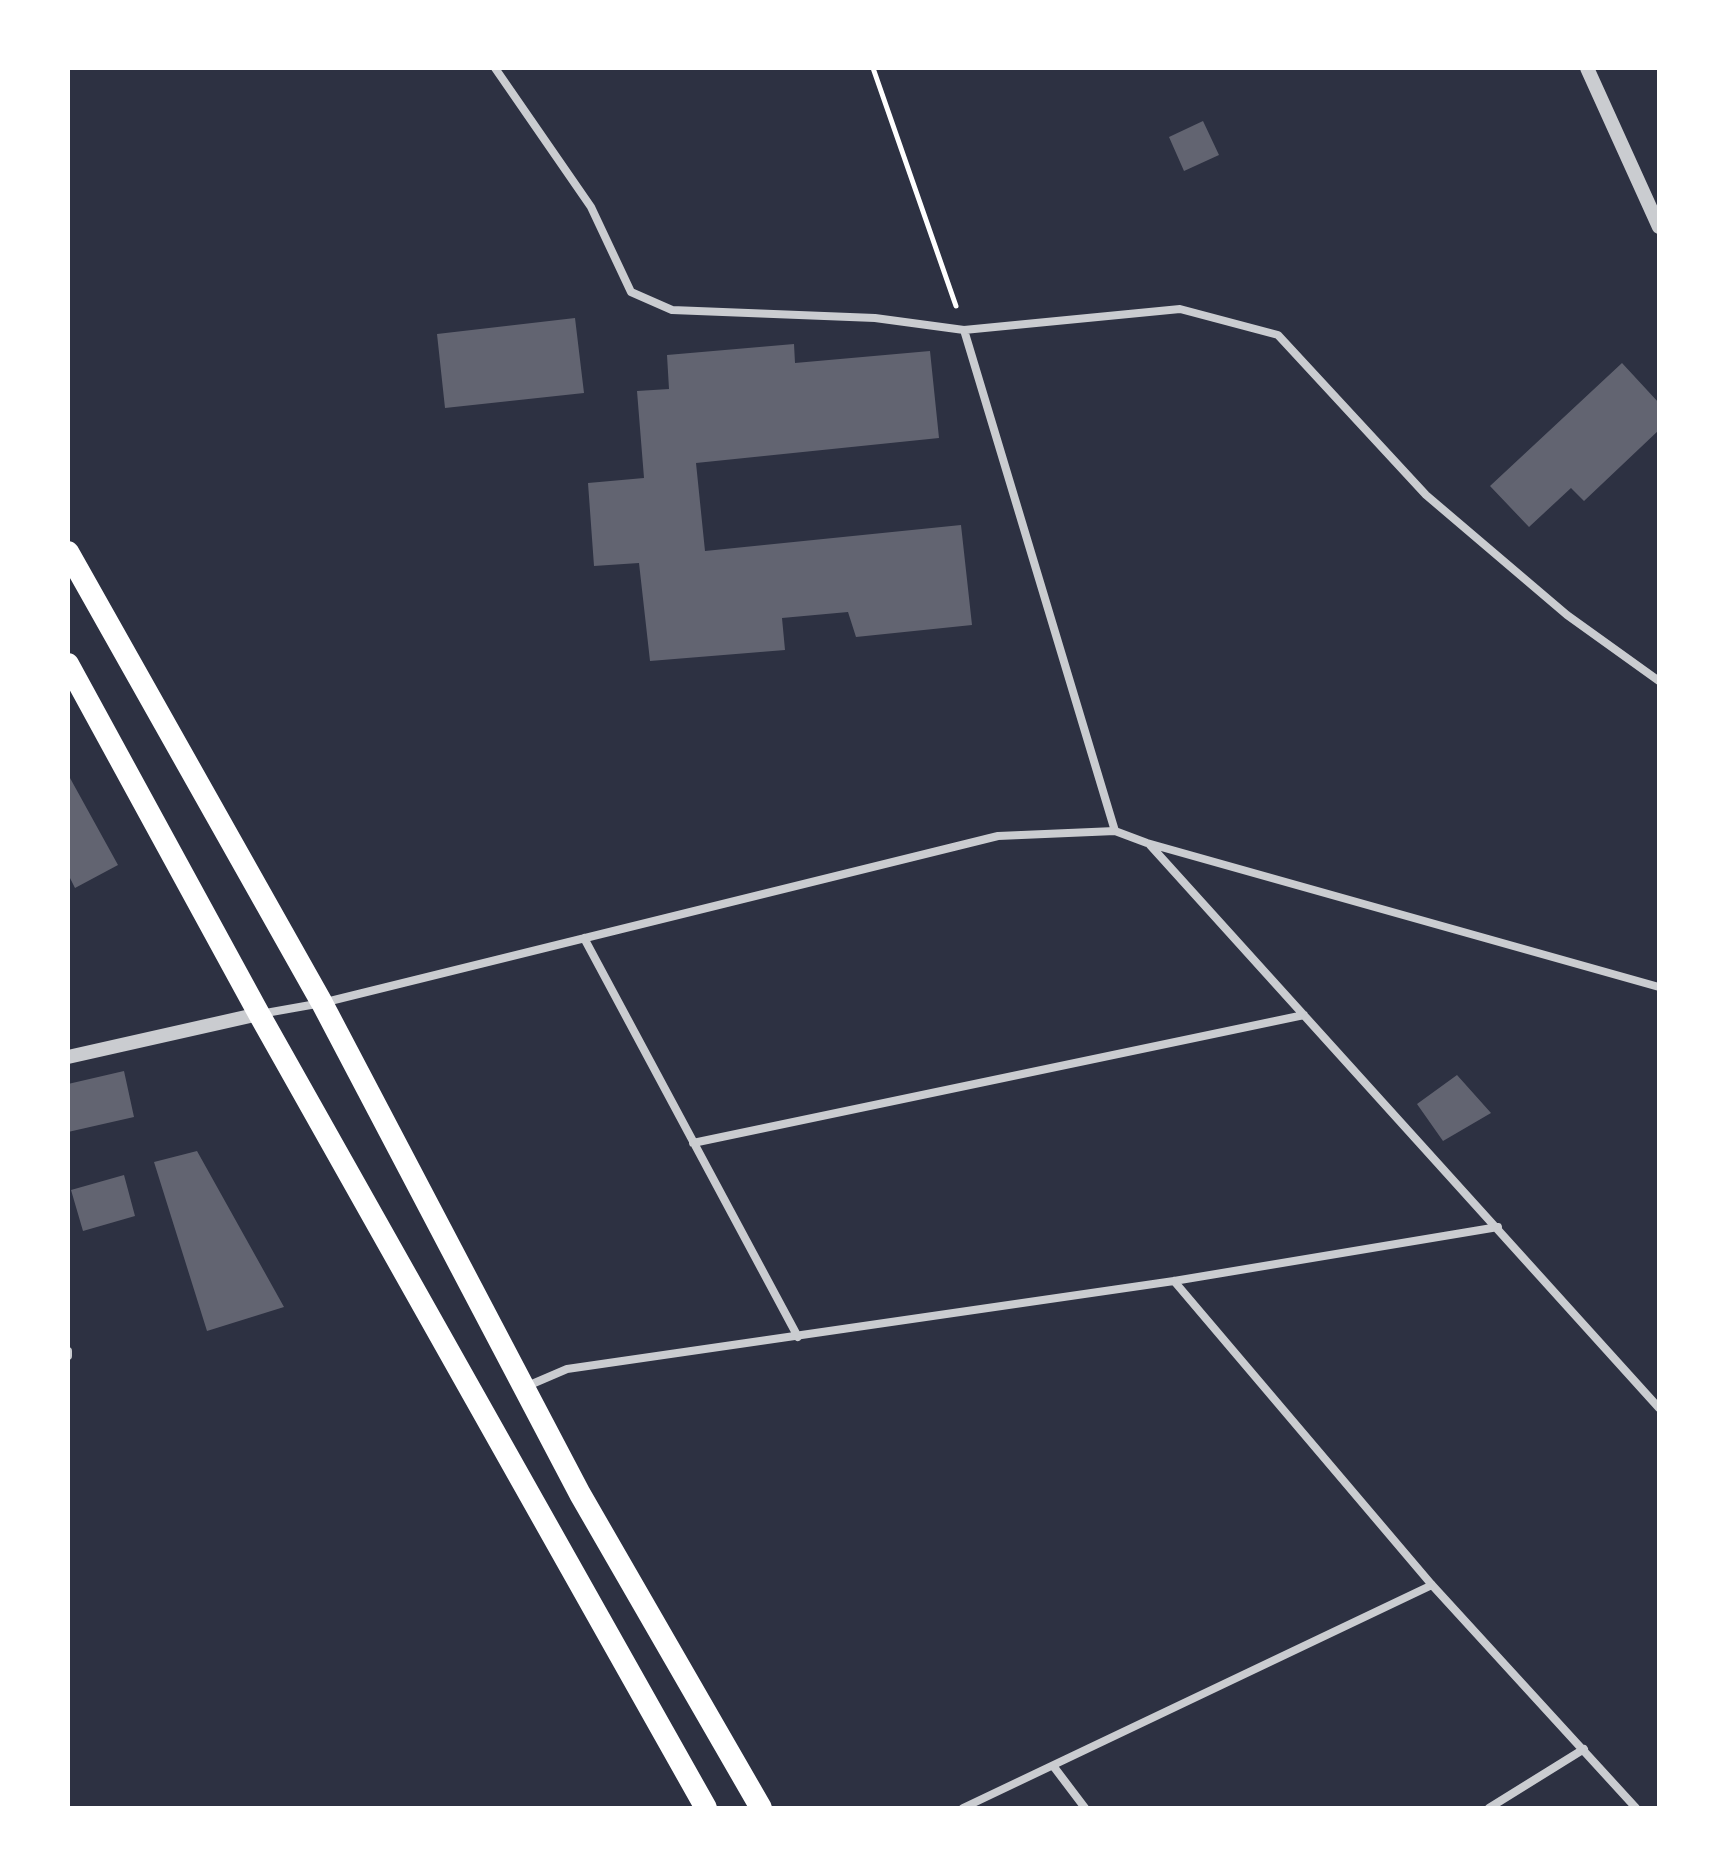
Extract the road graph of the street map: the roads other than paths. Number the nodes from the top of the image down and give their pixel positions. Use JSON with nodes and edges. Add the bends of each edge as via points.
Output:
{"nodes":[{"id":1,"x":495,"y":68,"type":"edge"},
{"id":2,"x":1587,"y":68,"type":"edge"},
{"id":3,"x":1659,"y":227,"type":"edge"},
{"id":4,"x":964,"y":330,"type":"junction"},
{"id":5,"x":68,"y":552,"type":"edge"},
{"id":6,"x":68,"y":664,"type":"edge"},
{"id":7,"x":1659,"y":681,"type":"edge"},
{"id":8,"x":1115,"y":831,"type":"junction"},
{"id":9,"x":1147,"y":843,"type":"junction"},
{"id":10,"x":584,"y":938,"type":"junction"},
{"id":11,"x":1659,"y":987,"type":"edge"},
{"id":12,"x":322,"y":1003,"type":"junction"},
{"id":13,"x":259,"y":1014,"type":"junction"},
{"id":14,"x":1304,"y":1015,"type":"junction"},
{"id":15,"x":68,"y":1057,"type":"edge"},
{"id":16,"x":693,"y":1143,"type":"junction"},
{"id":17,"x":1498,"y":1227,"type":"junction"},
{"id":18,"x":1174,"y":1281,"type":"junction"},
{"id":19,"x":798,"y":1337,"type":"junction"},
{"id":20,"x":525,"y":1387,"type":"junction"},
{"id":21,"x":1659,"y":1408,"type":"edge"},
{"id":22,"x":1432,"y":1585,"type":"junction"},
{"id":23,"x":1584,"y":1749,"type":"junction"},
{"id":24,"x":1054,"y":1767,"type":"junction"},
{"id":25,"x":706,"y":1808,"type":"edge"},
{"id":26,"x":761,"y":1808,"type":"edge"},
{"id":27,"x":963,"y":1808,"type":"edge"},
{"id":28,"x":1085,"y":1808,"type":"edge"},
{"id":29,"x":1489,"y":1808,"type":"edge"},
{"id":30,"x":1636,"y":1808,"type":"edge"}],
"edges":[{"from":1,"to":4,"type":"street","via":[[591,207],[631,292],[672,310],[875,318]]},
{"from":2,"to":3,"type":"street"},
{"from":4,"to":7,"type":"street","via":[[1180,309],[1278,335],[1426,495],[1567,615]]},
{"from":4,"to":8,"type":"street"},
{"from":5,"to":12,"type":"highway"},
{"from":6,"to":13,"type":"highway"},
{"from":8,"to":9,"type":"street"},
{"from":8,"to":10,"type":"street","via":[[998,836]]},
{"from":9,"to":11,"type":"street"},
{"from":9,"to":14,"type":"street"},
{"from":10,"to":12,"type":"street"},
{"from":10,"to":16,"type":"street"},
{"from":12,"to":13,"type":"street"},
{"from":12,"to":20,"type":"highway"},
{"from":13,"to":15,"type":"street"},
{"from":13,"to":25,"type":"highway"},
{"from":14,"to":16,"type":"street"},
{"from":14,"to":17,"type":"street"},
{"from":16,"to":19,"type":"street"},
{"from":17,"to":18,"type":"street"},
{"from":17,"to":21,"type":"street"},
{"from":18,"to":19,"type":"street"},
{"from":18,"to":22,"type":"street"},
{"from":19,"to":20,"type":"street","via":[[567,1369]]},
{"from":20,"to":26,"type":"highway","via":[[580,1494]]},
{"from":22,"to":23,"type":"street"},
{"from":22,"to":24,"type":"street"},
{"from":23,"to":29,"type":"street"},
{"from":23,"to":30,"type":"street"},
{"from":24,"to":27,"type":"street"},
{"from":24,"to":28,"type":"street"}]}
